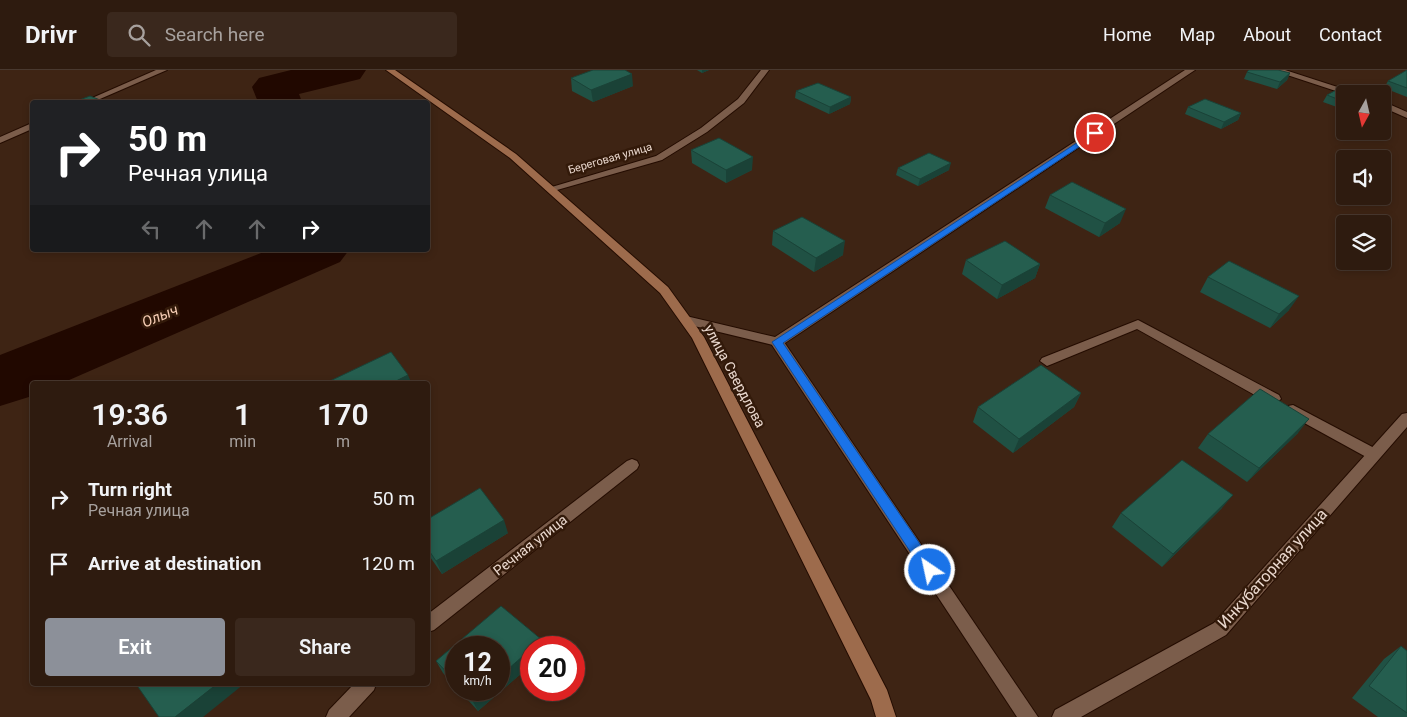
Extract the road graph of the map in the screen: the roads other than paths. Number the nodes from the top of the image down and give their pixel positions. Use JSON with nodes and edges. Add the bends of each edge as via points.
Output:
{"nodes":[{"id":1,"x":163,"y":70,"type":"edge"},
{"id":2,"x":390,"y":70,"type":"edge"},
{"id":3,"x":765,"y":70,"type":"edge"},
{"id":4,"x":1191,"y":70,"type":"edge"},
{"id":5,"x":1276,"y":70,"type":"edge"},
{"id":6,"x":1336,"y":88,"type":"edge"},
{"id":7,"x":93,"y":100,"type":"edge"},
{"id":8,"x":1391,"y":108,"type":"edge"},
{"id":9,"x":1407,"y":115,"type":"edge"},
{"id":10,"x":30,"y":127,"type":"edge"},
{"id":11,"x":0,"y":140,"type":"edge"},
{"id":12,"x":550,"y":189,"type":"junction"},
{"id":13,"x":686,"y":320,"type":"junction"},
{"id":14,"x":777,"y":342,"type":"junction"},
{"id":15,"x":1047,"y":361,"type":"dead end"},
{"id":16,"x":1407,"y":418,"type":"edge"},
{"id":17,"x":1373,"y":454,"type":"junction"},
{"id":18,"x":632,"y":465,"type":"dead end"},
{"id":19,"x":430,"y":622,"type":"edge"},
{"id":20,"x":365,"y":686,"type":"edge"},
{"id":21,"x":336,"y":717,"type":"edge"},
{"id":22,"x":886,"y":717,"type":"edge"},
{"id":23,"x":1028,"y":717,"type":"edge"},
{"id":24,"x":1062,"y":717,"type":"edge"}],
"edges":[{"from":1,"to":7,"type":"street"},
{"from":2,"to":12,"type":"main road","name":"улица Свердлова","via":[[513,156]]},
{"from":3,"to":12,"type":"street","name":"Береговая улица","via":[[741,101],[704,130],[659,158]]},
{"from":4,"to":14,"type":"street"},
{"from":5,"to":6,"type":"street"},
{"from":8,"to":9,"type":"street"},
{"from":10,"to":11,"type":"street"},
{"from":12,"to":13,"type":"main road","name":"улица Свердлова","via":[[664,290]]},
{"from":13,"to":14,"type":"street"},
{"from":13,"to":22,"type":"main road","name":"улица Свердлова","via":[[698,337],[880,696]]},
{"from":14,"to":23,"type":"street"},
{"from":15,"to":17,"type":"street","via":[[1138,324]]},
{"from":16,"to":17,"type":"street","name":"Инкубаторная улица"},
{"from":17,"to":24,"type":"street","name":"Инкубаторная улица","via":[[1220,629]]},
{"from":18,"to":19,"type":"street","name":"Речная улица"},
{"from":20,"to":21,"type":"street"}]}
